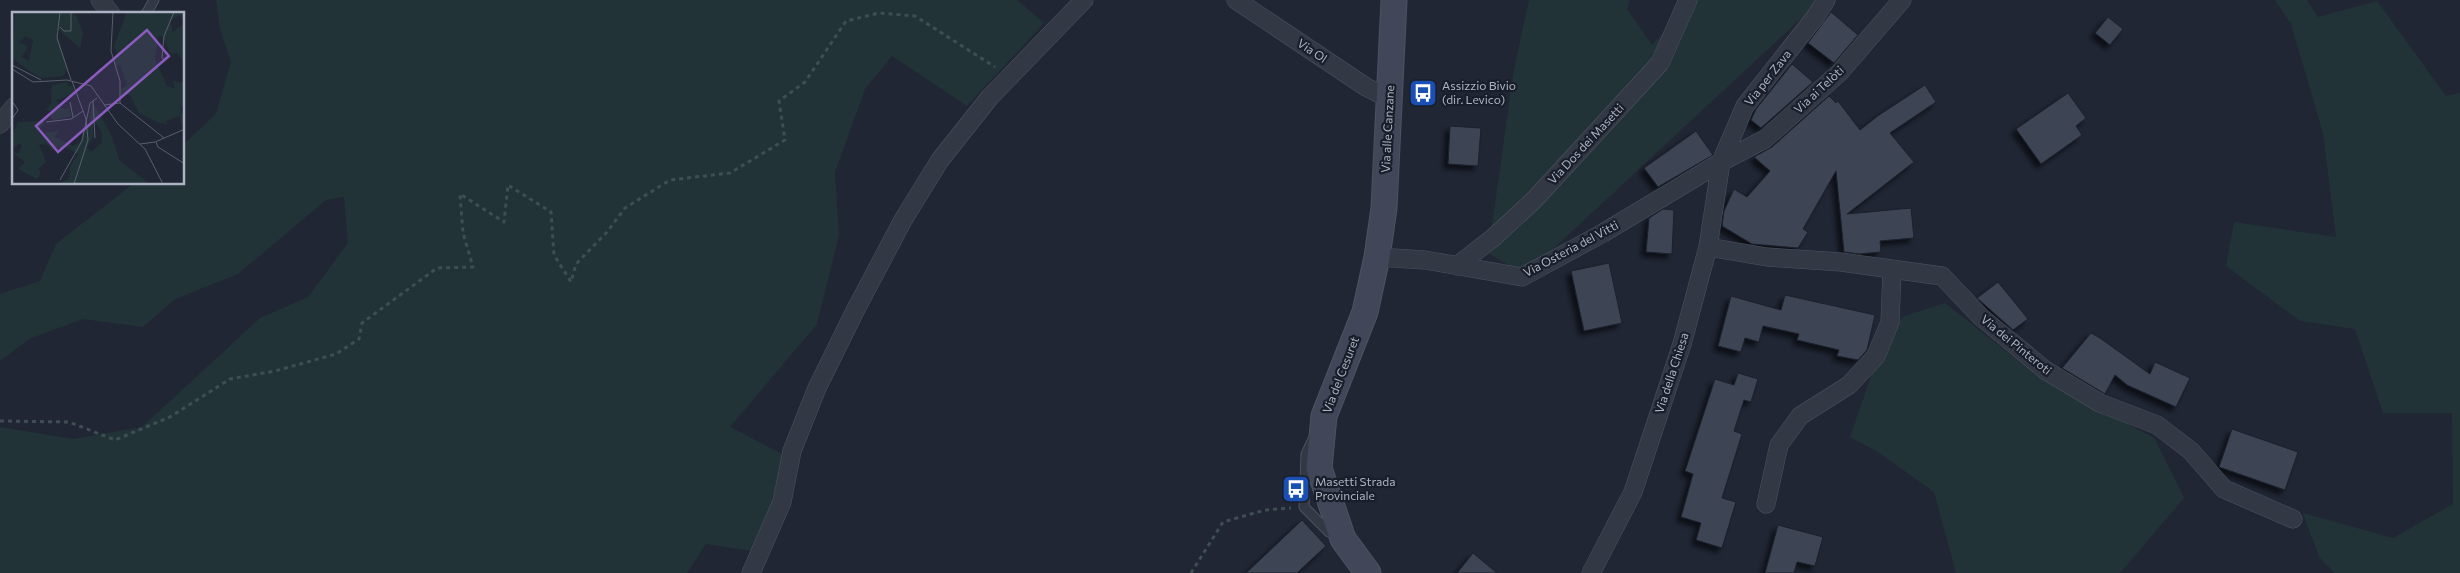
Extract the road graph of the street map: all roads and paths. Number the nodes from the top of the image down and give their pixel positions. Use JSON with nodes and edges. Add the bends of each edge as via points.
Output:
{"nodes":[{"id":1,"x":154,"y":0,"type":"edge"},
{"id":2,"x":1084,"y":0,"type":"edge"},
{"id":3,"x":1236,"y":0,"type":"edge"},
{"id":4,"x":1394,"y":0,"type":"edge"},
{"id":5,"x":1688,"y":0,"type":"edge"},
{"id":6,"x":1826,"y":0,"type":"edge"},
{"id":7,"x":1902,"y":0,"type":"edge"},
{"id":8,"x":147,"y":12,"type":"edge"},
{"id":9,"x":1010,"y":77,"type":"junction"},
{"id":10,"x":1390,"y":98,"type":"junction"},
{"id":11,"x":12,"y":109,"type":"edge"},
{"id":12,"x":0,"y":124,"type":"edge"},
{"id":13,"x":1721,"y":162,"type":"junction"},
{"id":14,"x":1708,"y":247,"type":"junction"},
{"id":15,"x":1377,"y":257,"type":"junction"},
{"id":16,"x":1457,"y":266,"type":"junction"},
{"id":17,"x":1892,"y":270,"type":"junction"},
{"id":18,"x":1324,"y":416,"type":"junction"},
{"id":19,"x":0,"y":421,"type":"edge"},
{"id":20,"x":1766,"y":504,"type":"dead end"},
{"id":21,"x":1304,"y":507,"type":"junction"},
{"id":22,"x":2293,"y":518,"type":"dead end"},
{"id":23,"x":1343,"y":539,"type":"junction"},
{"id":24,"x":751,"y":573,"type":"edge"},
{"id":25,"x":1191,"y":573,"type":"edge"},
{"id":26,"x":1368,"y":573,"type":"edge"},
{"id":27,"x":1591,"y":573,"type":"edge"}],
"edges":[{"from":1,"to":8,"type":"lane"},
{"from":2,"to":9,"type":"street"},
{"from":3,"to":10,"type":"street","name":"Via Ol","via":[[1366,87]]},
{"from":4,"to":10,"type":"main road","name":"Via alle Canzane"},
{"from":5,"to":16,"type":"street","name":"Via Dos dei Masetti","via":[[1660,63],[1534,200]]},
{"from":6,"to":13,"type":"street","name":"Via per Zava","via":[[1746,106]]},
{"from":7,"to":13,"type":"street","name":"Via ai Telòti","via":[[1839,73],[1765,139]]},
{"from":9,"to":19,"type":"path","via":[[915,16],[879,13],[846,21],[805,82],[779,101],[785,140],[730,173],[670,180],[625,208],[576,264],[571,282],[554,255],[551,212],[508,185],[504,222],[460,194],[463,233],[473,267],[436,268],[362,323],[358,339],[336,354],[275,371],[230,379],[170,417],[115,440],[69,422]]},
{"from":9,"to":24,"type":"street","via":[[940,160],[903,220],[856,309],[817,388],[792,450],[782,502]]},
{"from":10,"to":15,"type":"main road","name":"Via alle Canzane","via":[[1384,208]]},
{"from":11,"to":12,"type":"street"},
{"from":13,"to":14,"type":"street","name":"Via della Chiesa"},
{"from":13,"to":16,"type":"street","name":"Via Osteria del Vitti","via":[[1522,277]]},
{"from":14,"to":17,"type":"street","name":"Via dei Pinteroti","via":[[1767,257],[1841,262]]},
{"from":14,"to":27,"type":"street","name":"Via della Chiesa","via":[[1682,344],[1633,492]]},
{"from":15,"to":16,"type":"street","name":"Via Osteria del Vitti"},
{"from":15,"to":18,"type":"main road","name":"Via del Cesuret","via":[[1365,312]]},
{"from":17,"to":20,"type":"street","via":[[1890,322],[1876,356],[1849,385],[1800,416],[1779,445]]},
{"from":17,"to":22,"type":"street","name":"Via dei Pinteroti","via":[[1942,276],[1981,317],[2045,370],[2100,403],[2157,426],[2191,451],[2224,489]]},
{"from":18,"to":21,"type":"lane","via":[[1306,454]]},
{"from":18,"to":23,"type":"main road","name":"Via del Cesuret","via":[[1319,468]]},
{"from":21,"to":23,"type":"lane","via":[[1329,532]]},
{"from":21,"to":25,"type":"path","via":[[1265,510],[1223,522]]},
{"from":23,"to":26,"type":"main road","name":"Via del Cesuret"}]}
